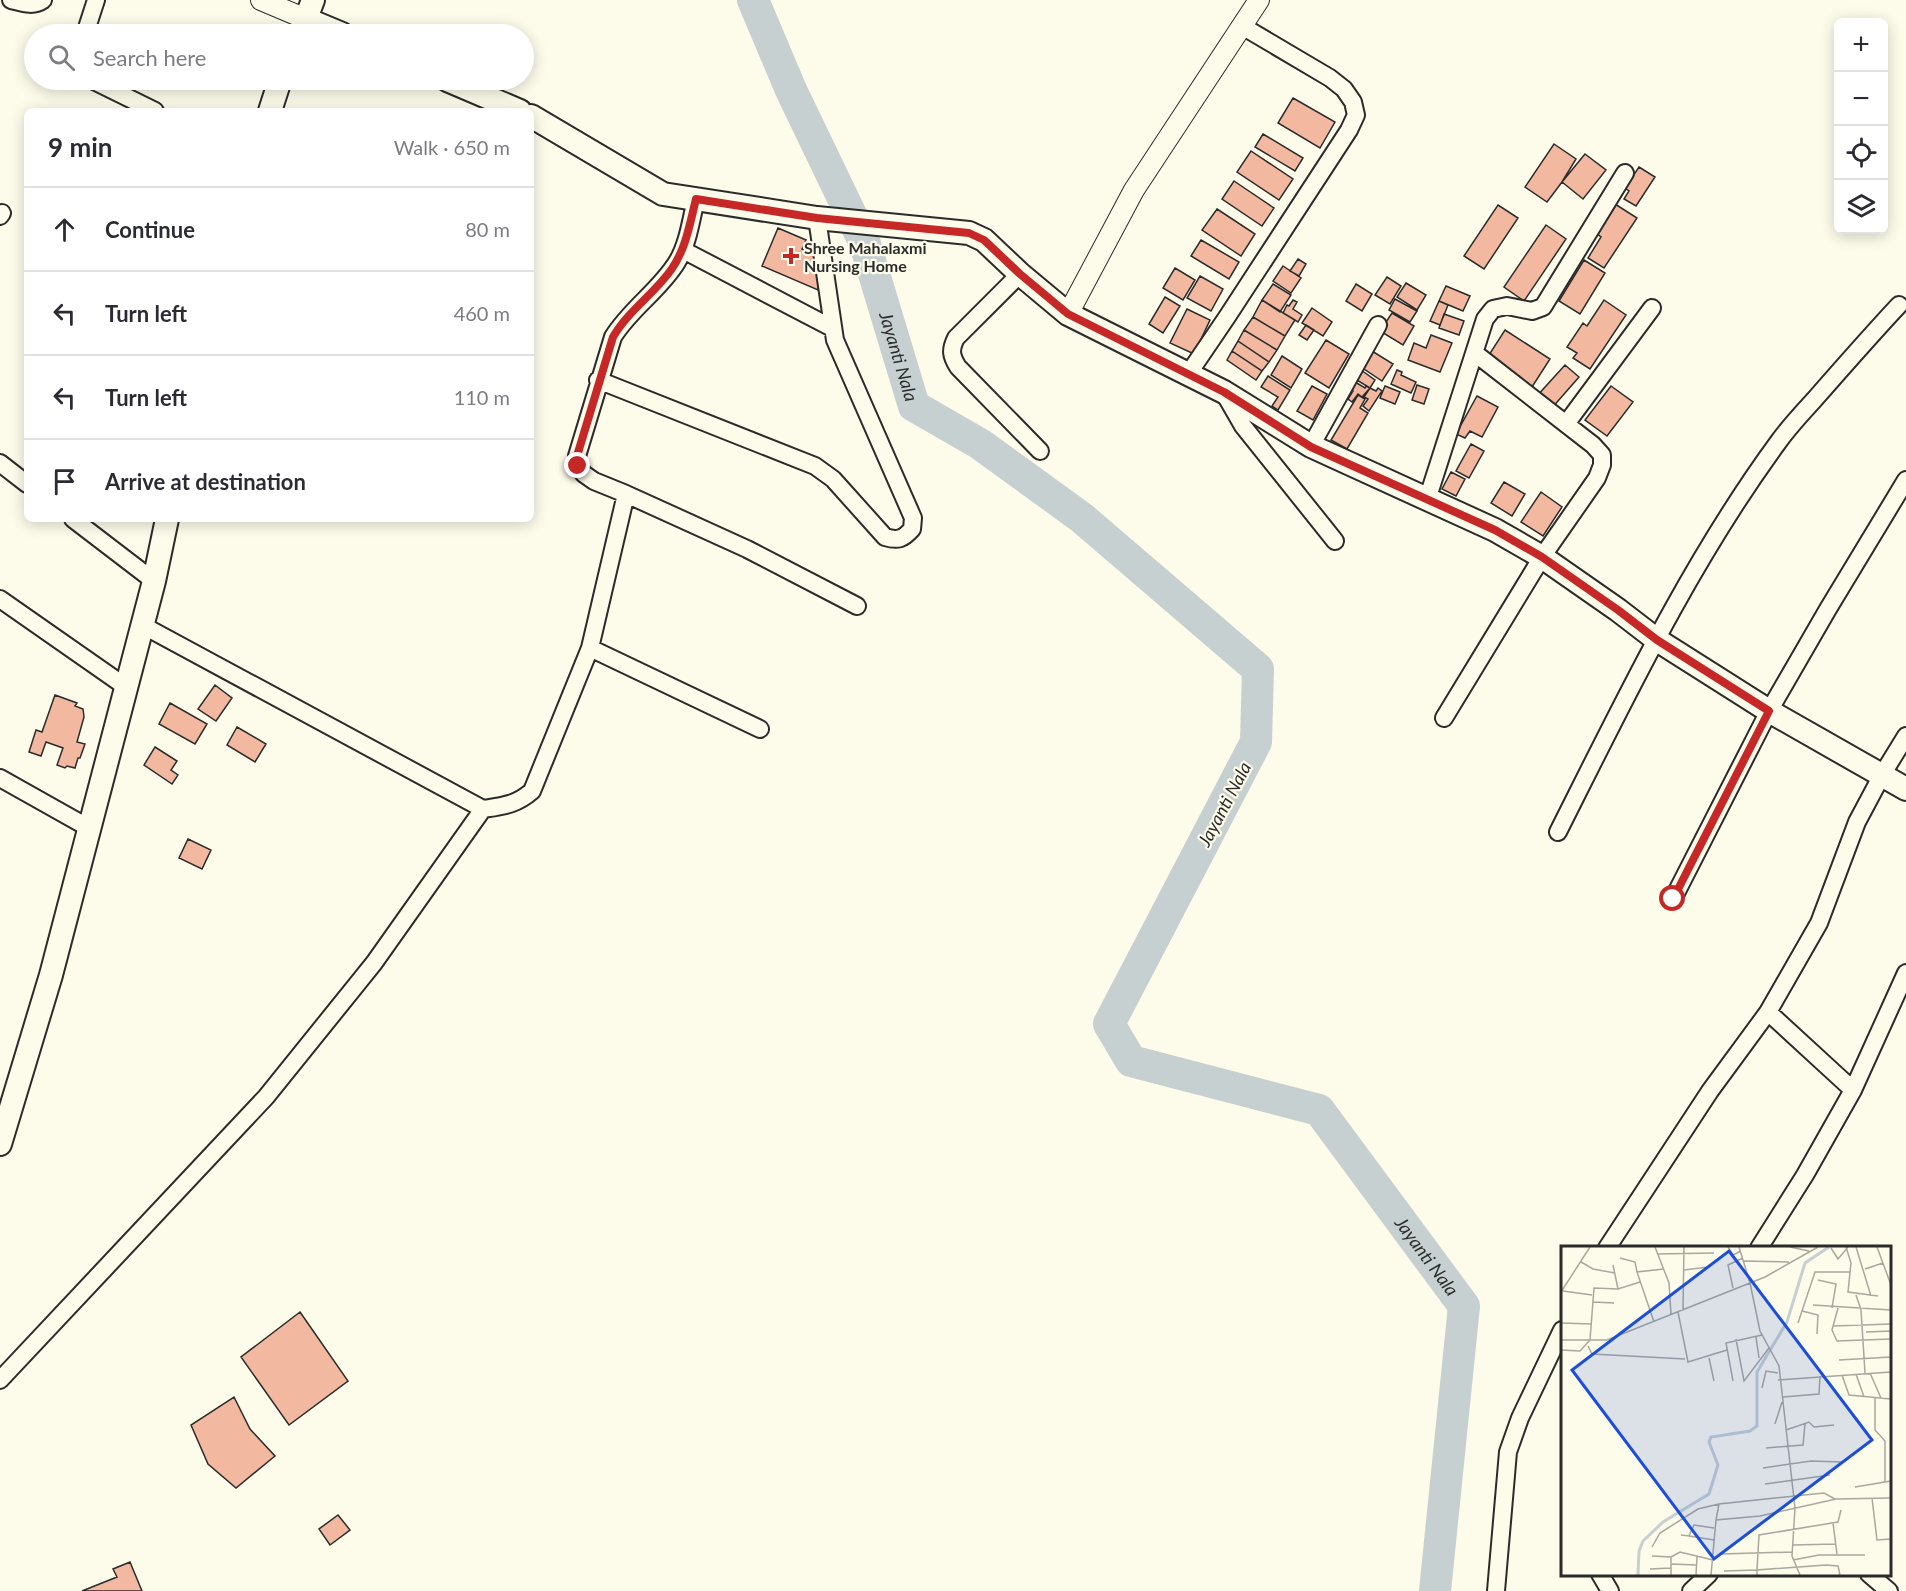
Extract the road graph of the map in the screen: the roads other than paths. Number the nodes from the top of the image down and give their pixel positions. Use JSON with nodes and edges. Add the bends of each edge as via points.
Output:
{"nodes":[{"id":1,"x":11,"y":0,"type":"edge"},
{"id":2,"x":43,"y":0,"type":"edge"},
{"id":3,"x":96,"y":0,"type":"edge"},
{"id":4,"x":261,"y":0,"type":"edge"},
{"id":5,"x":1259,"y":0,"type":"edge"},
{"id":6,"x":306,"y":18,"type":"edge"},
{"id":7,"x":88,"y":24,"type":"edge"},
{"id":8,"x":1242,"y":27,"type":"junction"},
{"id":9,"x":112,"y":90,"type":"edge"},
{"id":10,"x":277,"y":90,"type":"edge"},
{"id":11,"x":471,"y":90,"type":"edge"},
{"id":12,"x":148,"y":108,"type":"edge"},
{"id":13,"x":271,"y":108,"type":"edge"},
{"id":14,"x":513,"y":108,"type":"edge"},
{"id":15,"x":534,"y":118,"type":"edge"},
{"id":16,"x":1625,"y":173,"type":"dead end"},
{"id":17,"x":696,"y":199,"type":"junction"},
{"id":18,"x":818,"y":218,"type":"junction"},
{"id":19,"x":683,"y":250,"type":"junction"},
{"id":20,"x":1020,"y":274,"type":"junction"},
{"id":21,"x":1899,"y":305,"type":"dead end"},
{"id":22,"x":1652,"y":308,"type":"dead end"},
{"id":23,"x":1068,"y":314,"type":"junction"},
{"id":24,"x":1378,"y":325,"type":"dead end"},
{"id":25,"x":832,"y":328,"type":"junction"},
{"id":26,"x":1476,"y":354,"type":"junction"},
{"id":27,"x":1189,"y":373,"type":"junction"},
{"id":28,"x":598,"y":380,"type":"junction"},
{"id":29,"x":1224,"y":392,"type":"junction"},
{"id":30,"x":1566,"y":424,"type":"junction"},
{"id":31,"x":1311,"y":447,"type":"junction"},
{"id":32,"x":1040,"y":451,"type":"dead end"},
{"id":33,"x":0,"y":463,"type":"edge"},
{"id":34,"x":1906,"y":480,"type":"edge"},
{"id":35,"x":24,"y":482,"type":"edge"},
{"id":36,"x":626,"y":494,"type":"junction"},
{"id":37,"x":1427,"y":500,"type":"junction"},
{"id":38,"x":77,"y":522,"type":"edge"},
{"id":39,"x":166,"y":522,"type":"edge"},
{"id":40,"x":1335,"y":541,"type":"dead end"},
{"id":41,"x":1542,"y":557,"type":"junction"},
{"id":42,"x":154,"y":581,"type":"junction"},
{"id":43,"x":0,"y":599,"type":"edge"},
{"id":44,"x":857,"y":606,"type":"dead end"},
{"id":45,"x":142,"y":625,"type":"junction"},
{"id":46,"x":1657,"y":640,"type":"junction"},
{"id":47,"x":590,"y":648,"type":"junction"},
{"id":48,"x":126,"y":687,"type":"junction"},
{"id":49,"x":1769,"y":711,"type":"junction"},
{"id":50,"x":1444,"y":718,"type":"dead end"},
{"id":51,"x":760,"y":729,"type":"dead end"},
{"id":52,"x":1906,"y":736,"type":"edge"},
{"id":53,"x":1882,"y":775,"type":"junction"},
{"id":54,"x":0,"y":778,"type":"edge"},
{"id":55,"x":1906,"y":789,"type":"edge"},
{"id":56,"x":483,"y":809,"type":"junction"},
{"id":57,"x":89,"y":828,"type":"junction"},
{"id":58,"x":1558,"y":832,"type":"dead end"},
{"id":59,"x":1673,"y":899,"type":"dead end"},
{"id":60,"x":1906,"y":974,"type":"edge"},
{"id":61,"x":1768,"y":1012,"type":"junction"},
{"id":62,"x":1853,"y":1090,"type":"junction"},
{"id":63,"x":0,"y":1144,"type":"edge"},
{"id":64,"x":1607,"y":1246,"type":"edge"},
{"id":65,"x":1760,"y":1246,"type":"edge"},
{"id":66,"x":1561,"y":1334,"type":"edge"},
{"id":67,"x":0,"y":1380,"type":"edge"},
{"id":68,"x":1601,"y":1576,"type":"edge"},
{"id":69,"x":1708,"y":1576,"type":"edge"},
{"id":70,"x":1870,"y":1576,"type":"edge"},
{"id":71,"x":1496,"y":1591,"type":"edge"},
{"id":72,"x":1610,"y":1591,"type":"edge"},
{"id":73,"x":1691,"y":1591,"type":"edge"},
{"id":74,"x":1889,"y":1591,"type":"edge"}],
"edges":[{"from":1,"to":2,"type":"street","via":[[24,4]]},
{"from":3,"to":7,"type":"street"},
{"from":4,"to":6,"type":"street"},
{"from":5,"to":8,"type":"street"},
{"from":8,"to":23,"type":"street","via":[[1134,190]]},
{"from":8,"to":27,"type":"street","via":[[1330,78],[1344,89],[1356,115]]},
{"from":9,"to":12,"type":"street"},
{"from":10,"to":13,"type":"main road"},
{"from":11,"to":14,"type":"main road"},
{"from":15,"to":17,"type":"main road","via":[[663,194]]},
{"from":16,"to":26,"type":"street","via":[[1543,307],[1532,311],[1507,306],[1493,309],[1485,319]]},
{"from":17,"to":18,"type":"main road"},
{"from":17,"to":19,"type":"street"},
{"from":18,"to":20,"type":"main road","via":[[969,233],[984,240]]},
{"from":18,"to":25,"type":"street"},
{"from":19,"to":25,"type":"street"},
{"from":19,"to":28,"type":"street","via":[[670,272],[620,324]]},
{"from":20,"to":23,"type":"main road"},
{"from":20,"to":32,"type":"street","via":[[956,338],[951,347],[952,358]]},
{"from":21,"to":46,"type":"street","via":[[1780,439],[1742,493]]},
{"from":22,"to":30,"type":"street"},
{"from":23,"to":27,"type":"main road"},
{"from":24,"to":31,"type":"street"},
{"from":25,"to":28,"type":"street","via":[[913,518],[912,529],[904,538],[885,537],[833,479],[815,466]]},
{"from":26,"to":30,"type":"street"},
{"from":26,"to":37,"type":"street"},
{"from":27,"to":29,"type":"main road"},
{"from":28,"to":36,"type":"street","via":[[577,456],[578,466],[594,481]]},
{"from":29,"to":31,"type":"main road"},
{"from":29,"to":40,"type":"street","via":[[1243,426]]},
{"from":30,"to":41,"type":"street","via":[[1602,455],[1602,465]]},
{"from":31,"to":37,"type":"main road"},
{"from":33,"to":35,"type":"street"},
{"from":34,"to":49,"type":"street"},
{"from":36,"to":44,"type":"street","via":[[747,549]]},
{"from":36,"to":47,"type":"street"},
{"from":37,"to":41,"type":"main road","via":[[1495,530]]},
{"from":38,"to":42,"type":"street"},
{"from":39,"to":42,"type":"main road"},
{"from":41,"to":46,"type":"main road"},
{"from":41,"to":50,"type":"street"},
{"from":42,"to":45,"type":"main road"},
{"from":43,"to":48,"type":"street"},
{"from":45,"to":48,"type":"main road"},
{"from":45,"to":56,"type":"street"},
{"from":46,"to":49,"type":"main road"},
{"from":46,"to":58,"type":"street"},
{"from":47,"to":51,"type":"street"},
{"from":47,"to":56,"type":"street","via":[[532,791],[522,800]]},
{"from":48,"to":57,"type":"main road"},
{"from":49,"to":53,"type":"main road"},
{"from":49,"to":59,"type":"street"},
{"from":52,"to":53,"type":"street"},
{"from":53,"to":55,"type":"main road"},
{"from":53,"to":61,"type":"street","via":[[1857,822],[1819,923]]},
{"from":54,"to":57,"type":"street"},
{"from":56,"to":67,"type":"street","via":[[374,963],[266,1097]]},
{"from":57,"to":63,"type":"main road","via":[[51,975]]},
{"from":60,"to":62,"type":"street"},
{"from":61,"to":62,"type":"street"},
{"from":61,"to":64,"type":"street","via":[[1710,1090]]},
{"from":62,"to":65,"type":"street"},
{"from":66,"to":71,"type":"street","via":[[1508,1452]]},
{"from":68,"to":72,"type":"street"},
{"from":69,"to":73,"type":"street"},
{"from":70,"to":74,"type":"street"}]}
